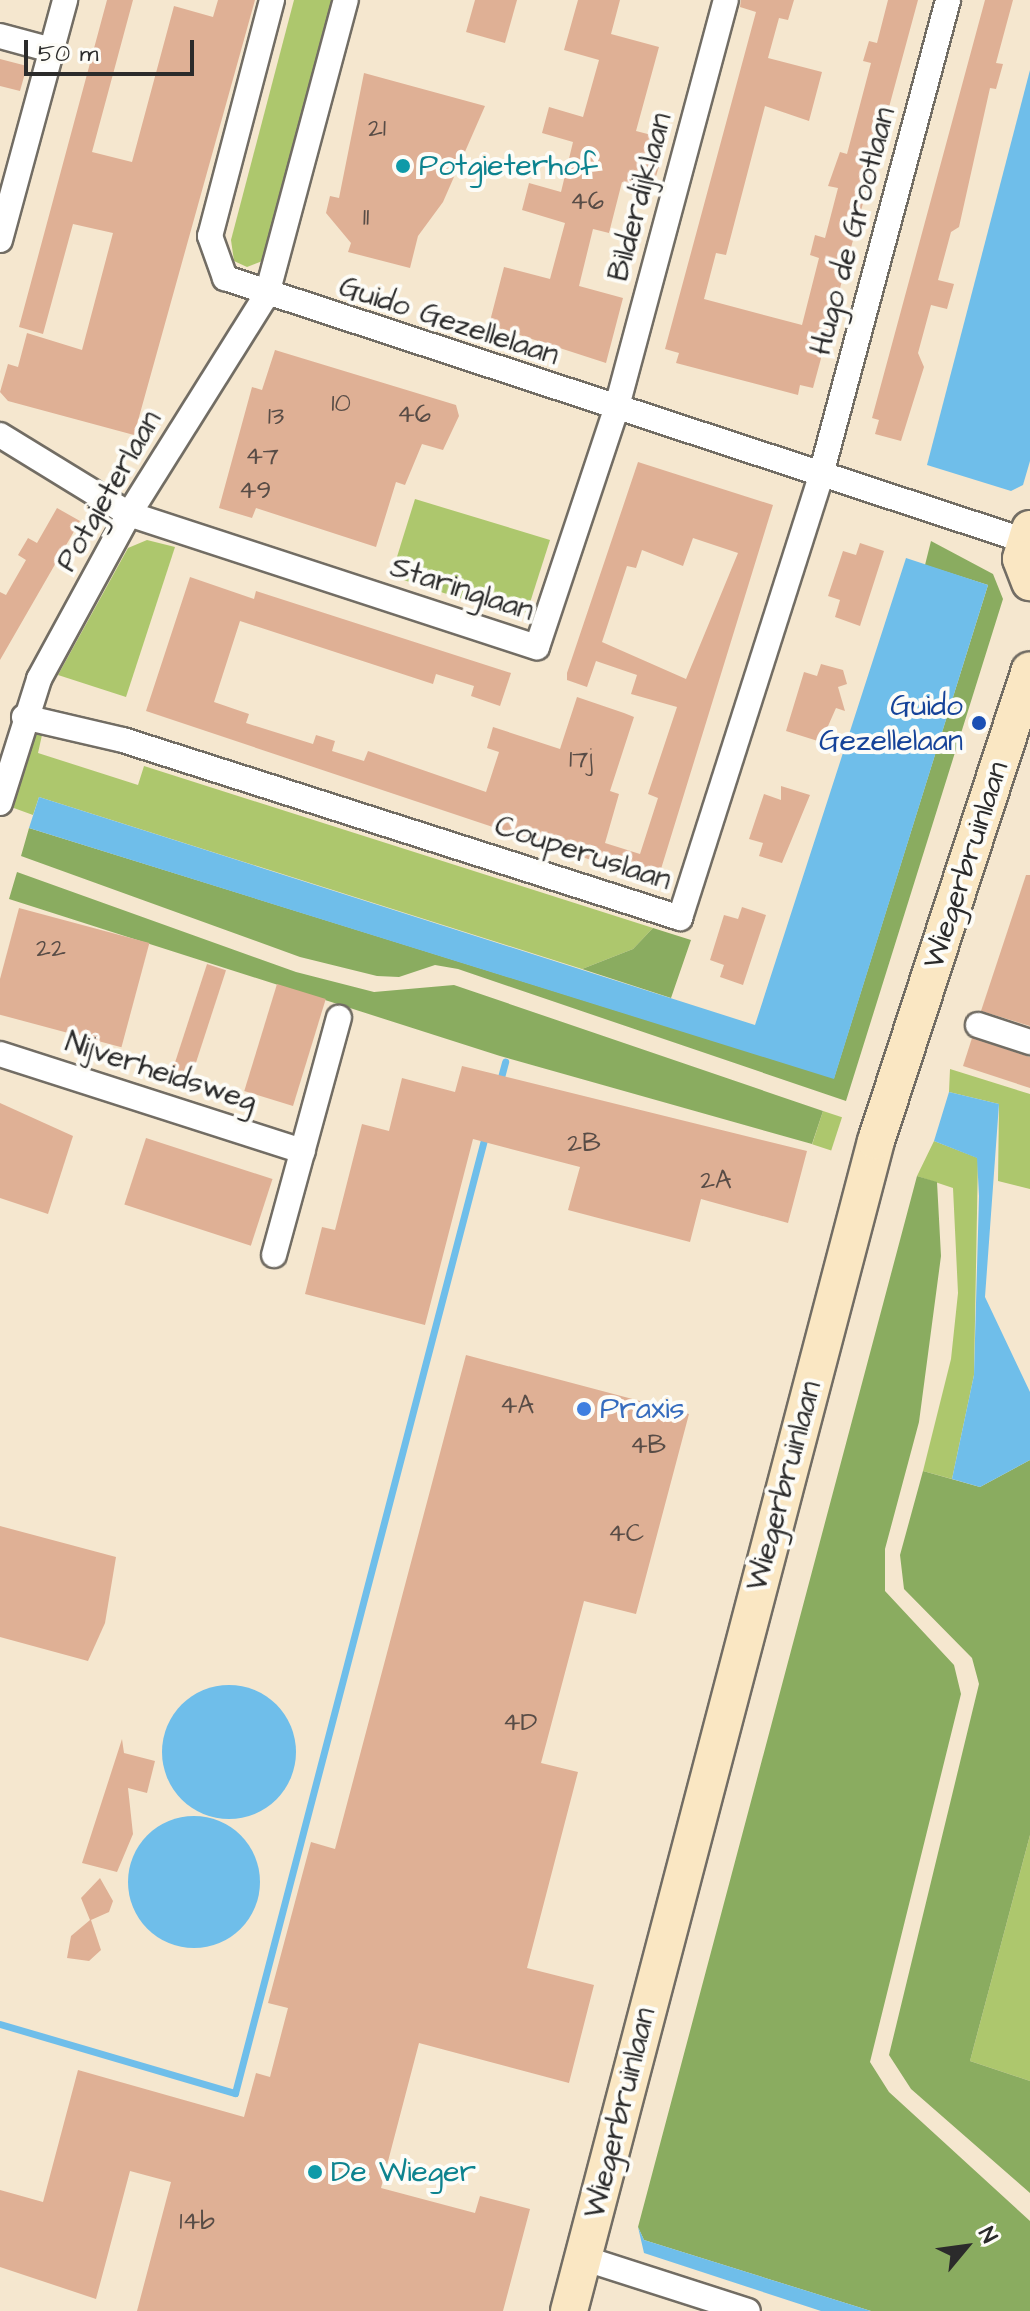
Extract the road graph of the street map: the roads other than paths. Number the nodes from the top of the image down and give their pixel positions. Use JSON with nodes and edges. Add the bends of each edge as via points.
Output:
{"nodes":[{"id":1,"x":65,"y":0,"type":"edge"},
{"id":2,"x":272,"y":0,"type":"edge"},
{"id":3,"x":346,"y":0,"type":"edge"},
{"id":4,"x":726,"y":0,"type":"edge"},
{"id":5,"x":948,"y":0,"type":"edge"},
{"id":6,"x":0,"y":36,"type":"edge"},
{"id":7,"x":52,"y":50,"type":"junction"},
{"id":8,"x":1,"y":235,"type":"edge"},
{"id":9,"x":267,"y":294,"type":"junction"},
{"id":10,"x":616,"y":410,"type":"junction"},
{"id":11,"x":0,"y":435,"type":"edge"},
{"id":12,"x":820,"y":478,"type":"junction"},
{"id":13,"x":129,"y":514,"type":"junction"},
{"id":14,"x":1027,"y":535,"type":"edge"},
{"id":15,"x":1030,"y":582,"type":"edge"},
{"id":16,"x":1030,"y":671,"type":"edge"},
{"id":17,"x":22,"y":723,"type":"junction"},
{"id":18,"x":0,"y":803,"type":"edge"},
{"id":19,"x":339,"y":1018,"type":"dead end"},
{"id":20,"x":978,"y":1025,"type":"dead end"},
{"id":21,"x":1030,"y":1042,"type":"edge"},
{"id":22,"x":0,"y":1054,"type":"edge"},
{"id":23,"x":303,"y":1151,"type":"junction"},
{"id":24,"x":274,"y":1255,"type":"dead end"},
{"id":25,"x":583,"y":2258,"type":"junction"},
{"id":26,"x":569,"y":2311,"type":"edge"},
{"id":27,"x":748,"y":2311,"type":"edge"}],
"edges":[{"from":1,"to":7,"type":"street"},
{"from":2,"to":9,"type":"street","via":[[210,236],[225,278]]},
{"from":3,"to":9,"type":"street","name":"Potgieterlaan"},
{"from":4,"to":10,"type":"street","name":"Bilderdijklaan"},
{"from":5,"to":12,"type":"street","name":"Hugo de Grootlaan"},
{"from":6,"to":7,"type":"street"},
{"from":7,"to":8,"type":"street"},
{"from":9,"to":10,"type":"street","name":"Guido Gezellelaan"},
{"from":9,"to":13,"type":"street","name":"Potgieterlaan"},
{"from":10,"to":12,"type":"street","name":"Guido Gezellelaan"},
{"from":10,"to":13,"type":"street","name":"Staringlaan","via":[[537,647]]},
{"from":11,"to":13,"type":"street"},
{"from":12,"to":14,"type":"street","name":"Guido Gezellelaan"},
{"from":12,"to":17,"type":"street","name":"Couperuslaan","via":[[680,918],[123,740]]},
{"from":13,"to":17,"type":"street","name":"Potgieterlaan"},
{"from":14,"to":15,"type":"street"},
{"from":16,"to":25,"type":"street","name":"Wiegerbruinlaan","via":[[876,1141]]},
{"from":17,"to":18,"type":"street","name":"Potgieterlaan"},
{"from":19,"to":23,"type":"street"},
{"from":20,"to":21,"type":"street"},
{"from":22,"to":23,"type":"street","name":"Nijverheidsweg"},
{"from":23,"to":24,"type":"street"},
{"from":25,"to":26,"type":"street","name":"Wiegerbruinlaan"},
{"from":25,"to":27,"type":"street"}]}
